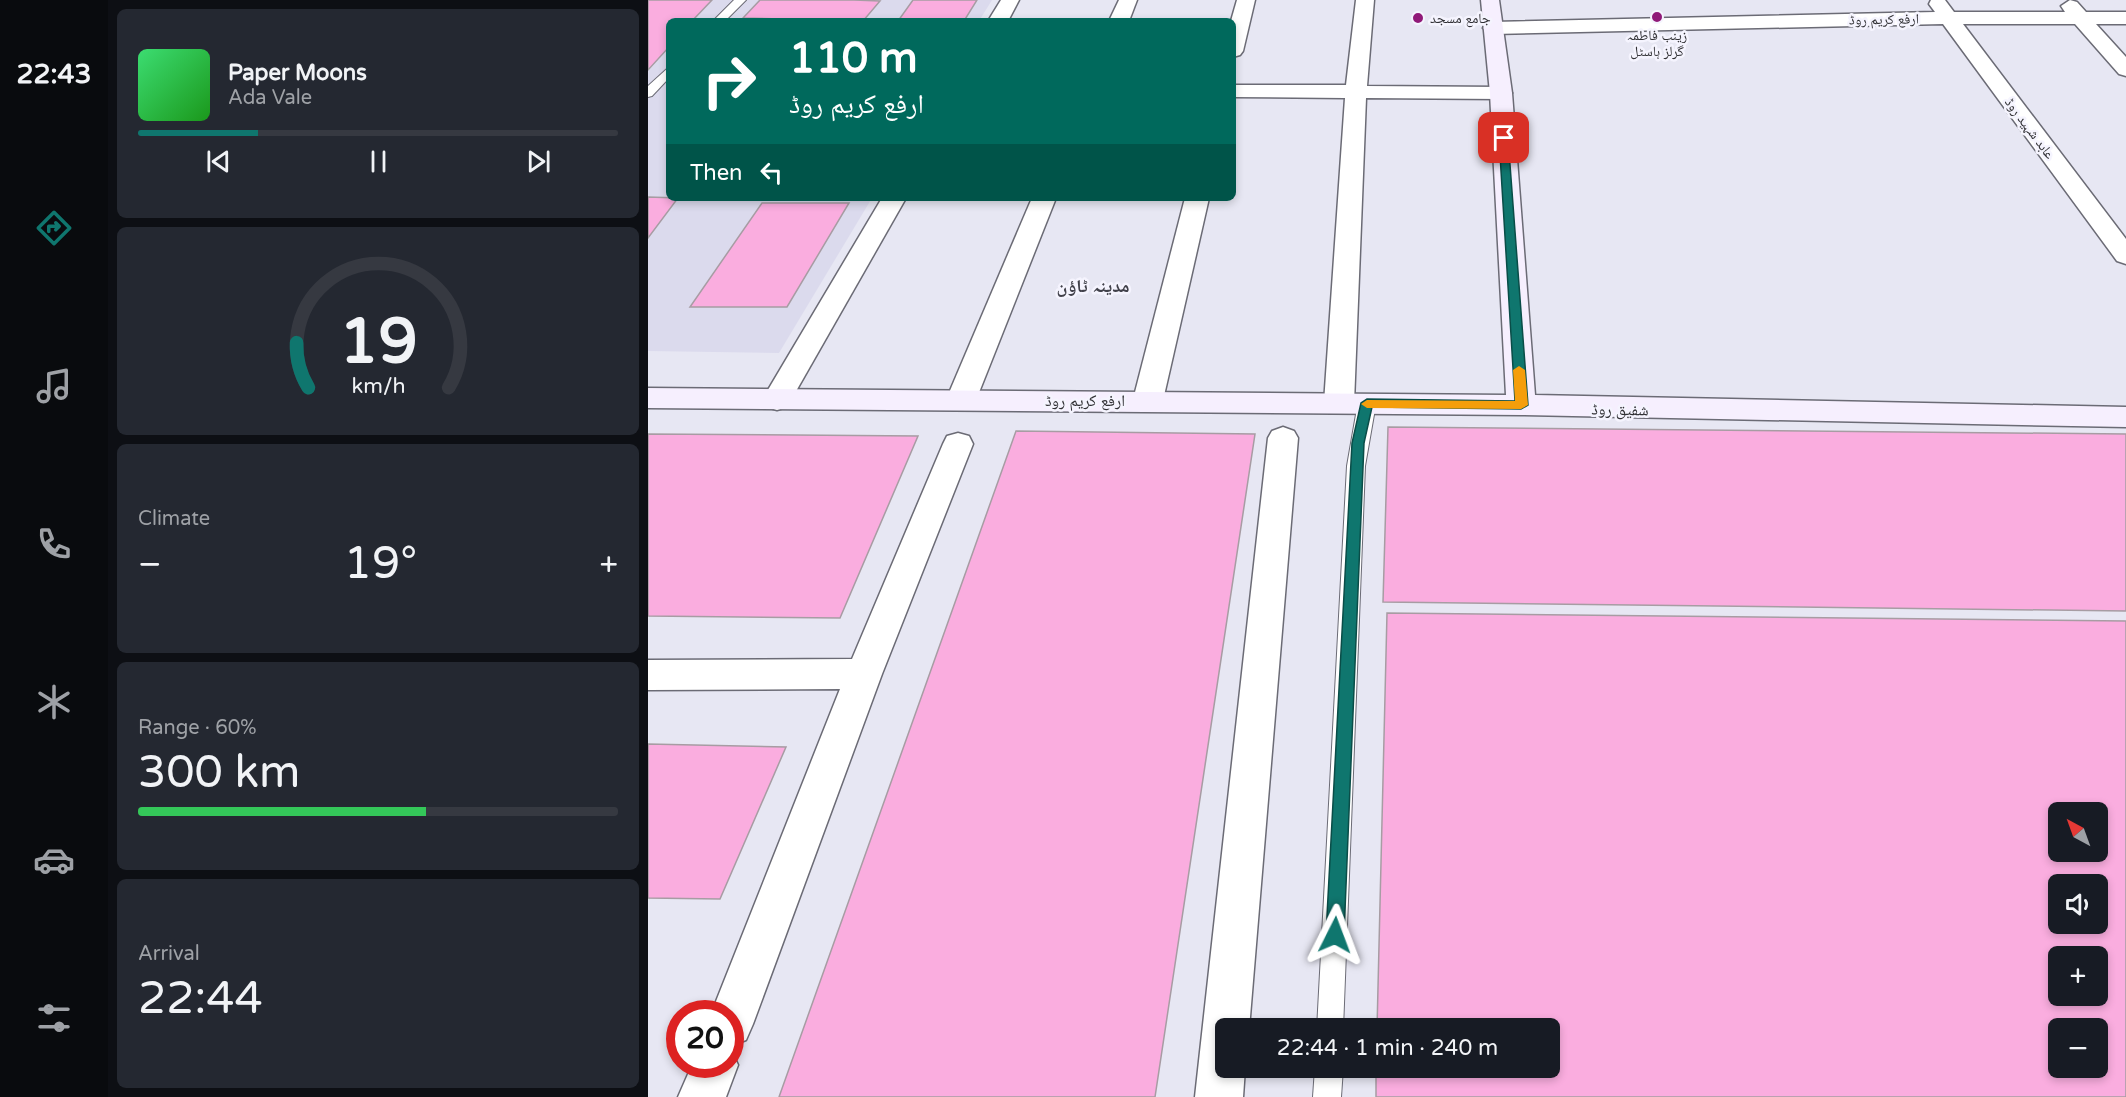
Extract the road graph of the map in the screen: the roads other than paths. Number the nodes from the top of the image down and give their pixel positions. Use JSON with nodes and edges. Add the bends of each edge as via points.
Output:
{"nodes":[{"id":1,"x":740,"y":0,"type":"edge"},
{"id":2,"x":1010,"y":0,"type":"edge"},
{"id":3,"x":1128,"y":0,"type":"edge"},
{"id":4,"x":1246,"y":0,"type":"edge"},
{"id":5,"x":1365,"y":0,"type":"edge"},
{"id":6,"x":1490,"y":0,"type":"edge"},
{"id":7,"x":2064,"y":0,"type":"edge"},
{"id":8,"x":1941,"y":9,"type":"edge"},
{"id":9,"x":2079,"y":17,"type":"junction"},
{"id":10,"x":722,"y":18,"type":"edge"},
{"id":11,"x":1000,"y":18,"type":"edge"},
{"id":12,"x":1120,"y":18,"type":"edge"},
{"id":13,"x":2126,"y":18,"type":"edge"},
{"id":14,"x":1493,"y":28,"type":"junction"},
{"id":15,"x":1236,"y":39,"type":"edge"},
{"id":16,"x":2126,"y":70,"type":"edge"},
{"id":17,"x":666,"y":74,"type":"edge"},
{"id":18,"x":1236,"y":91,"type":"edge"},
{"id":19,"x":1356,"y":92,"type":"junction"},
{"id":20,"x":648,"y":93,"type":"edge"},
{"id":21,"x":1501,"y":93,"type":"junction"},
{"id":22,"x":892,"y":201,"type":"edge"},
{"id":23,"x":1043,"y":201,"type":"edge"},
{"id":24,"x":1196,"y":201,"type":"edge"},
{"id":25,"x":2126,"y":256,"type":"edge"},
{"id":26,"x":648,"y":398,"type":"edge"},
{"id":27,"x":777,"y":400,"type":"junction"},
{"id":28,"x":961,"y":400,"type":"junction"},
{"id":29,"x":1148,"y":400,"type":"junction"},
{"id":30,"x":1353,"y":403,"type":"junction"},
{"id":31,"x":1521,"y":405,"type":"junction"},
{"id":32,"x":2126,"y":417,"type":"edge"},
{"id":33,"x":1282,"y":438,"type":"dead end"},
{"id":34,"x":958,"y":444,"type":"dead end"},
{"id":35,"x":864,"y":674,"type":"junction"},
{"id":36,"x":648,"y":675,"type":"edge"},
{"id":37,"x":739,"y":1000,"type":"edge"},
{"id":38,"x":1227,"y":1018,"type":"edge"},
{"id":39,"x":1331,"y":1018,"type":"edge"},
{"id":40,"x":710,"y":1078,"type":"edge"},
{"id":41,"x":1221,"y":1078,"type":"edge"},
{"id":42,"x":1328,"y":1078,"type":"edge"},
{"id":43,"x":702,"y":1097,"type":"edge"},
{"id":44,"x":1219,"y":1097,"type":"edge"},
{"id":45,"x":1327,"y":1097,"type":"edge"}],
"edges":[{"from":1,"to":10,"type":"lane"},
{"from":2,"to":11,"type":"street"},
{"from":3,"to":12,"type":"street"},
{"from":4,"to":15,"type":"street"},
{"from":5,"to":19,"type":"street"},
{"from":6,"to":14,"type":"street"},
{"from":7,"to":9,"type":"street"},
{"from":8,"to":9,"type":"street","name":"ارفع کریم روڈ"},
{"from":8,"to":14,"type":"street","name":"ارفع کریم روڈ","via":[[1640,16]]},
{"from":8,"to":25,"type":"street","name":"عابد شہید روڈ"},
{"from":9,"to":13,"type":"street","name":"ارفع کریم روڈ"},
{"from":9,"to":16,"type":"street"},
{"from":14,"to":21,"type":"street"},
{"from":17,"to":20,"type":"lane"},
{"from":18,"to":19,"type":"street"},
{"from":19,"to":21,"type":"street"},
{"from":19,"to":30,"type":"street"},
{"from":21,"to":31,"type":"street"},
{"from":22,"to":27,"type":"street"},
{"from":23,"to":28,"type":"street"},
{"from":24,"to":29,"type":"street"},
{"from":26,"to":27,"type":"street","name":"ارفع کریم روڈ"},
{"from":27,"to":28,"type":"street","name":"ارفع کریم روڈ"},
{"from":28,"to":29,"type":"street","name":"ارفع کریم روڈ"},
{"from":29,"to":30,"type":"street","name":"ارفع کریم روڈ"},
{"from":30,"to":31,"type":"street","name":"ارفع کریم روڈ"},
{"from":30,"to":39,"type":"lane","via":[[1358,443]]},
{"from":31,"to":32,"type":"street","name":"شفیق روڈ"},
{"from":33,"to":38,"type":"street"},
{"from":34,"to":35,"type":"street"},
{"from":35,"to":36,"type":"street"},
{"from":35,"to":37,"type":"street"},
{"from":40,"to":43,"type":"street"},
{"from":41,"to":44,"type":"street"},
{"from":42,"to":45,"type":"lane"}]}
